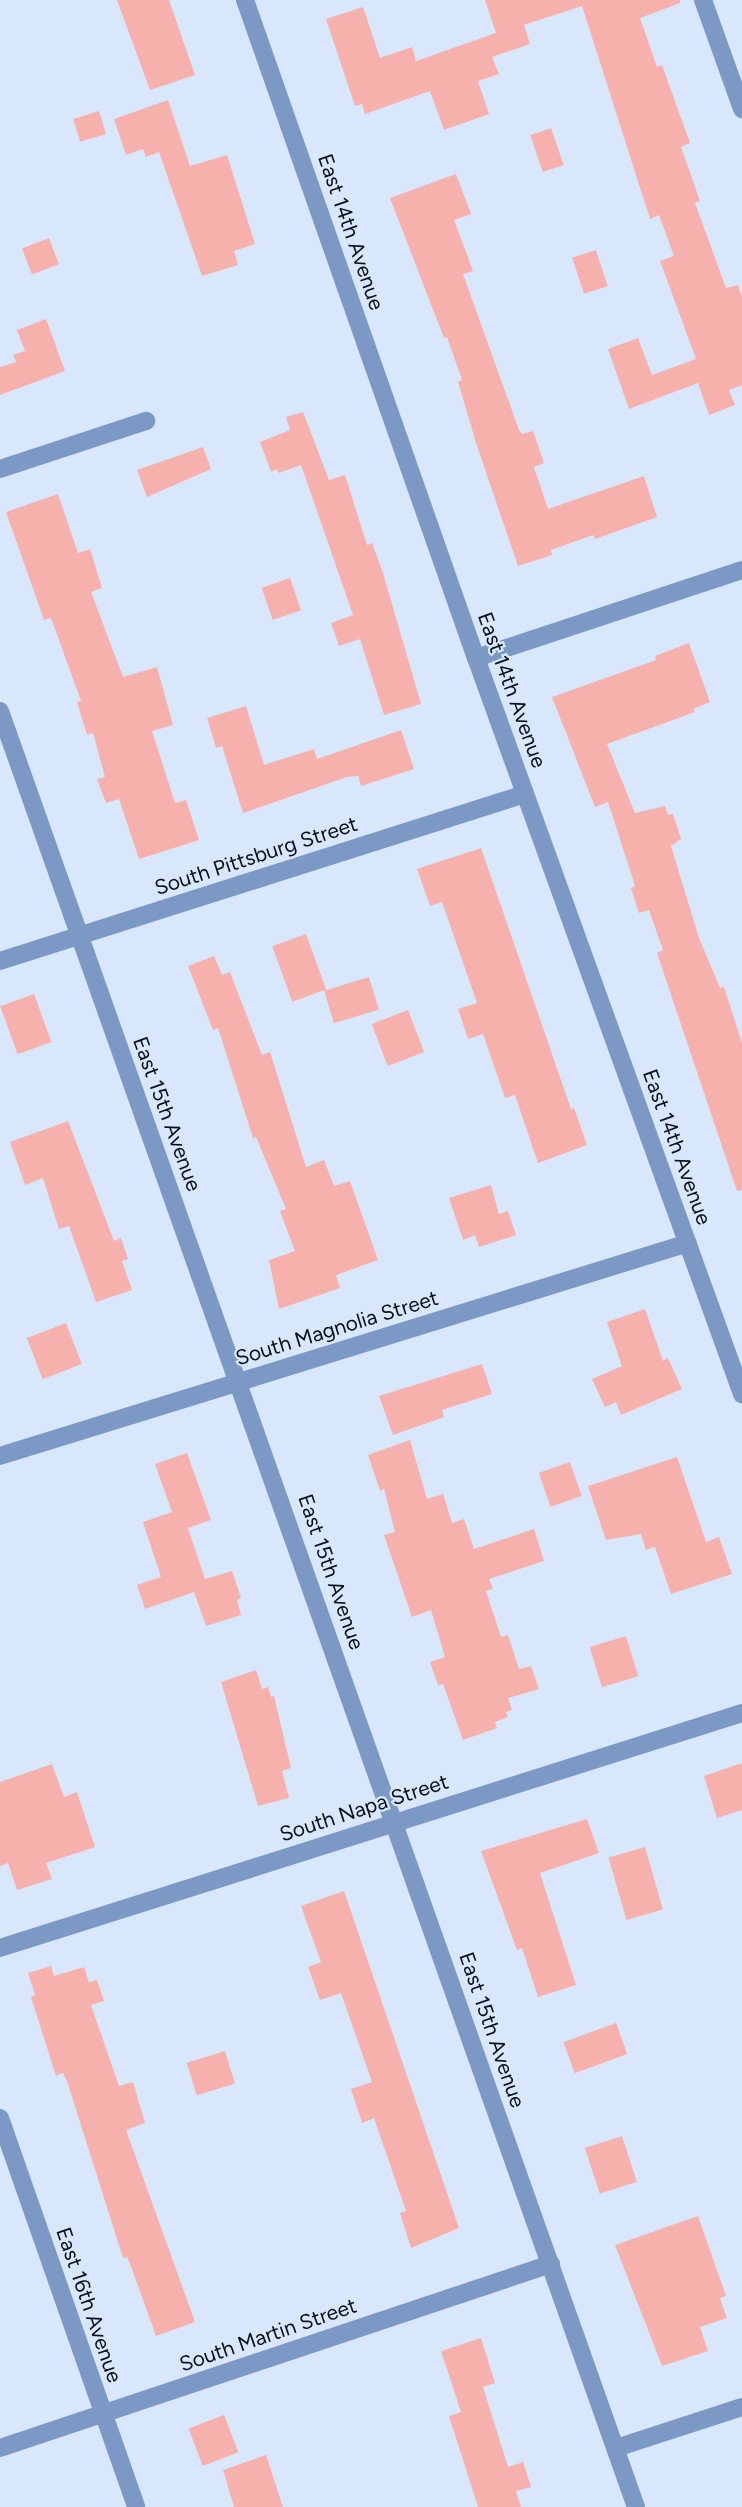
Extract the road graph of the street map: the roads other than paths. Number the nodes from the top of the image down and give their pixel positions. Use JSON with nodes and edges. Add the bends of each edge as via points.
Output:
{"nodes":[{"id":1,"x":245,"y":0,"type":"edge"},
{"id":2,"x":703,"y":0,"type":"edge"},
{"id":3,"x":742,"y":109,"type":"edge"},
{"id":4,"x":146,"y":421,"type":"dead end"},
{"id":5,"x":0,"y":469,"type":"edge"},
{"id":6,"x":742,"y":570,"type":"edge"},
{"id":7,"x":476,"y":658,"type":"junction"},
{"id":8,"x":0,"y":711,"type":"edge"},
{"id":9,"x":525,"y":794,"type":"junction"},
{"id":10,"x":79,"y":936,"type":"junction"},
{"id":11,"x":0,"y":961,"type":"edge"},
{"id":12,"x":688,"y":1243,"type":"junction"},
{"id":13,"x":240,"y":1381,"type":"junction"},
{"id":14,"x":742,"y":1394,"type":"edge"},
{"id":15,"x":0,"y":1456,"type":"edge"},
{"id":16,"x":742,"y":1713,"type":"edge"},
{"id":17,"x":395,"y":1821,"type":"junction"},
{"id":18,"x":0,"y":1948,"type":"edge"},
{"id":19,"x":0,"y":2118,"type":"edge"},
{"id":20,"x":550,"y":2264,"type":"junction"},
{"id":21,"x":742,"y":2407,"type":"edge"},
{"id":22,"x":103,"y":2414,"type":"junction"},
{"id":23,"x":0,"y":2448,"type":"edge"},
{"id":24,"x":616,"y":2448,"type":"junction"},
{"id":25,"x":136,"y":2507,"type":"edge"},
{"id":26,"x":636,"y":2507,"type":"edge"}],
"edges":[{"from":1,"to":7,"type":"street","name":"East 14th Avenue"},
{"from":2,"to":3,"type":"street"},
{"from":4,"to":5,"type":"street"},
{"from":6,"to":7,"type":"street"},
{"from":7,"to":9,"type":"street","name":"East 14th Avenue"},
{"from":8,"to":10,"type":"street","name":"East 15th Avenue"},
{"from":9,"to":10,"type":"street","name":"South Pittsburg Street"},
{"from":9,"to":12,"type":"street","name":"East 14th Avenue"},
{"from":10,"to":11,"type":"street","name":"South Pittsburg Street"},
{"from":10,"to":13,"type":"street","name":"East 15th Avenue"},
{"from":12,"to":13,"type":"street","name":"South Magnolia Street"},
{"from":12,"to":14,"type":"street","name":"East 14th Avenue"},
{"from":13,"to":15,"type":"street","name":"South Magnolia Street"},
{"from":13,"to":17,"type":"street","name":"East 15th Avenue"},
{"from":16,"to":17,"type":"street","name":"South Napa Street"},
{"from":17,"to":18,"type":"street","name":"South Napa Street"},
{"from":17,"to":20,"type":"street","name":"East 15th Avenue"},
{"from":19,"to":22,"type":"street","name":"East 16th Avenue"},
{"from":20,"to":22,"type":"street","name":"South Martin Street"},
{"from":20,"to":24,"type":"street","name":"East 15th Avenue"},
{"from":21,"to":24,"type":"street"},
{"from":22,"to":23,"type":"street","name":"South Martin Street"},
{"from":22,"to":25,"type":"street","name":"East 16th Avenue"},
{"from":24,"to":26,"type":"street","name":"East 15th Avenue"}]}
